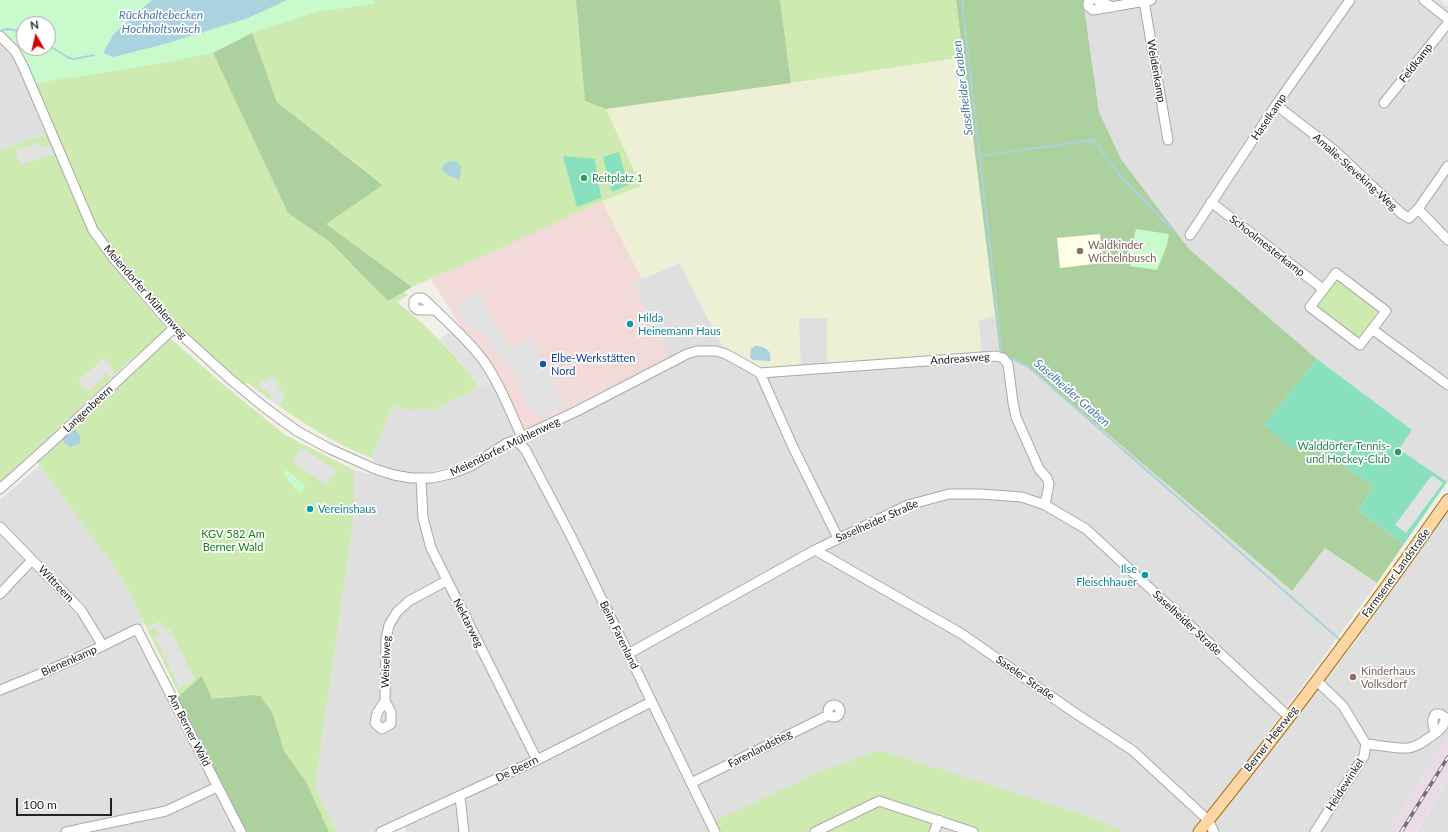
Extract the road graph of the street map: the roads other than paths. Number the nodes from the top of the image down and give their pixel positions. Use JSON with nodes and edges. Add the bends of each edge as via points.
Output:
{"nodes":[{"id":1,"x":1090,"y":0,"type":"edge"},
{"id":2,"x":1097,"y":0,"type":"edge"},
{"id":3,"x":1350,"y":0,"type":"edge"},
{"id":4,"x":1424,"y":0,"type":"edge"},
{"id":5,"x":1148,"y":1,"type":"edge"},
{"id":6,"x":1113,"y":7,"type":"junction"},
{"id":7,"x":1448,"y":18,"type":"edge"},
{"id":8,"x":1448,"y":23,"type":"edge"},
{"id":9,"x":0,"y":36,"type":"edge"},
{"id":10,"x":1384,"y":103,"type":"dead end"},
{"id":11,"x":1276,"y":105,"type":"junction"},
{"id":12,"x":1168,"y":140,"type":"dead end"},
{"id":13,"x":1448,"y":166,"type":"edge"},
{"id":14,"x":1212,"y":202,"type":"junction"},
{"id":15,"x":1418,"y":209,"type":"junction"},
{"id":16,"x":1190,"y":235,"type":"dead end"},
{"id":17,"x":1448,"y":240,"type":"edge"},
{"id":18,"x":1324,"y":289,"type":"junction"},
{"id":19,"x":436,"y":310,"type":"dead end"},
{"id":20,"x":174,"y":328,"type":"junction"},
{"id":21,"x":1372,"y":329,"type":"junction"},
{"id":22,"x":760,"y":373,"type":"junction"},
{"id":23,"x":1448,"y":385,"type":"edge"},
{"id":24,"x":520,"y":440,"type":"junction"},
{"id":25,"x":421,"y":479,"type":"junction"},
{"id":26,"x":0,"y":489,"type":"edge"},
{"id":27,"x":1448,"y":500,"type":"edge"},
{"id":28,"x":1045,"y":505,"type":"junction"},
{"id":29,"x":0,"y":527,"type":"edge"},
{"id":30,"x":838,"y":538,"type":"junction"},
{"id":31,"x":815,"y":550,"type":"junction"},
{"id":32,"x":32,"y":560,"type":"junction"},
{"id":33,"x":446,"y":581,"type":"junction"},
{"id":34,"x":0,"y":594,"type":"edge"},
{"id":35,"x":137,"y":629,"type":"joint"},
{"id":36,"x":103,"y":646,"type":"junction"},
{"id":37,"x":1343,"y":646,"type":"joint"},
{"id":38,"x":628,"y":654,"type":"junction"},
{"id":39,"x":1317,"y":681,"type":"junction"},
{"id":40,"x":0,"y":690,"type":"edge"},
{"id":41,"x":385,"y":701,"type":"dead end"},
{"id":42,"x":651,"y":702,"type":"junction"},
{"id":43,"x":829,"y":714,"type":"dead end"},
{"id":44,"x":1289,"y":717,"type":"junction"},
{"id":45,"x":1436,"y":733,"type":"dead end"},
{"id":46,"x":1366,"y":744,"type":"junction"},
{"id":47,"x":537,"y":760,"type":"junction"},
{"id":48,"x":691,"y":783,"type":"junction"},
{"id":49,"x":217,"y":787,"type":"junction"},
{"id":50,"x":460,"y":797,"type":"junction"},
{"id":51,"x":939,"y":820,"type":"junction"},
{"id":52,"x":1208,"y":820,"type":"junction"},
{"id":53,"x":66,"y":832,"type":"edge"},
{"id":54,"x":241,"y":832,"type":"edge"},
{"id":55,"x":381,"y":832,"type":"edge"},
{"id":56,"x":464,"y":832,"type":"edge"},
{"id":57,"x":715,"y":832,"type":"edge"},
{"id":58,"x":815,"y":832,"type":"edge"},
{"id":59,"x":934,"y":832,"type":"edge"},
{"id":60,"x":973,"y":832,"type":"edge"},
{"id":61,"x":1199,"y":832,"type":"edge"},
{"id":62,"x":1214,"y":832,"type":"edge"},
{"id":63,"x":1315,"y":832,"type":"edge"}],
"edges":[{"from":1,"to":6,"type":"street","via":[[1088,5],[1091,10]]},
{"from":2,"to":6,"type":"street"},
{"from":3,"to":11,"type":"street","name":"Haselkamp"},
{"from":4,"to":7,"type":"street"},
{"from":5,"to":6,"type":"street"},
{"from":5,"to":12,"type":"street","name":"Weidenkamp"},
{"from":8,"to":10,"type":"street","name":"Feldkamp"},
{"from":9,"to":20,"type":"street","name":"Meiendorfer Mühlenweg","via":[[15,51],[23,66],[93,230],[115,260]]},
{"from":11,"to":14,"type":"street","name":"Haselkamp"},
{"from":11,"to":15,"type":"street","name":"Amalie-Sieveking-Weg","via":[[1333,149],[1402,214],[1409,218]]},
{"from":13,"to":15,"type":"street"},
{"from":14,"to":16,"type":"street","name":"Haselkamp"},
{"from":14,"to":18,"type":"street","name":"Schoolmesterkamp"},
{"from":15,"to":17,"type":"street"},
{"from":18,"to":21,"type":"street","via":[[1336,273],[1386,311]]},
{"from":18,"to":21,"type":"street","via":[[1310,308],[1360,346]]},
{"from":19,"to":24,"type":"street","name":"Beim Farenland","via":[[482,359],[508,405]]},
{"from":20,"to":25,"type":"street","name":"Meiendorfer Mühlenweg","via":[[234,383],[297,431],[368,466],[394,475]]},
{"from":20,"to":26,"type":"street","name":"Langenbeern"},
{"from":21,"to":23,"type":"street"},
{"from":22,"to":24,"type":"street","name":"Meiendorfer Mühlenweg","via":[[726,354],[697,351]]},
{"from":22,"to":28,"type":"street","name":"Andreasweg","via":[[996,356],[1003,358],[1008,364],[1016,417],[1039,469],[1047,478]]},
{"from":22,"to":30,"type":"street"},
{"from":24,"to":25,"type":"street","name":"Meiendorfer Mühlenweg","via":[[510,442],[456,472]]},
{"from":24,"to":38,"type":"street","name":"Beim Farenland"},
{"from":25,"to":33,"type":"street","name":"Nektarweg","via":[[423,518],[431,548]]},
{"from":27,"to":37,"type":"main road","name":"Farmsener Landstraße"},
{"from":28,"to":30,"type":"street","name":"Saselheider Straße","via":[[1022,497],[949,494],[908,505]]},
{"from":28,"to":44,"type":"street","name":"Saselheider Straße","via":[[1086,529]]},
{"from":29,"to":32,"type":"street","name":"Wittreem"},
{"from":30,"to":31,"type":"street","name":"Saselheider Straße"},
{"from":31,"to":38,"type":"street","name":"Saselheider Straße"},
{"from":31,"to":52,"type":"street","name":"Saseler Straße","via":[[962,634],[1132,750]]},
{"from":32,"to":34,"type":"street"},
{"from":32,"to":36,"type":"street","name":"Wittreem","via":[[81,610]]},
{"from":33,"to":41,"type":"street","name":"Weiselweg","via":[[409,601],[397,612],[389,625],[386,639]]},
{"from":33,"to":47,"type":"street","name":"Nektarweg"},
{"from":35,"to":36,"type":"street","name":"Bienenkamp"},
{"from":35,"to":49,"type":"street","name":"Am Berner Wald"},
{"from":36,"to":40,"type":"street","name":"Bienenkamp"},
{"from":37,"to":39,"type":"main road","name":"Berner Heerweg"},
{"from":38,"to":42,"type":"street","name":"Beim Farenland"},
{"from":39,"to":44,"type":"main road","name":"Berner Heerweg"},
{"from":39,"to":46,"type":"street","name":"Heidewinkel","via":[[1343,706]]},
{"from":42,"to":47,"type":"street","name":"De Beern"},
{"from":42,"to":48,"type":"street","name":"Beim Farenland"},
{"from":43,"to":48,"type":"street","name":"Farenlandstieg"},
{"from":44,"to":52,"type":"main road","name":"Berner Heerweg"},
{"from":45,"to":46,"type":"street","via":[[1421,744],[1407,748]]},
{"from":46,"to":63,"type":"street","name":"Heidewinkel","via":[[1364,756]]},
{"from":47,"to":50,"type":"street","name":"De Beern"},
{"from":48,"to":57,"type":"street","name":"Beim Farenland"},
{"from":49,"to":53,"type":"street","via":[[166,811]]},
{"from":49,"to":54,"type":"street","name":"Am Berner Wald"},
{"from":50,"to":55,"type":"street","name":"De Beern"},
{"from":50,"to":56,"type":"street"},
{"from":51,"to":58,"type":"street","via":[[879,801]]},
{"from":51,"to":59,"type":"street"},
{"from":51,"to":60,"type":"street"},
{"from":52,"to":61,"type":"main road","name":"Berner Heerweg"},
{"from":52,"to":62,"type":"street","name":"Saseler Straße"}]}
